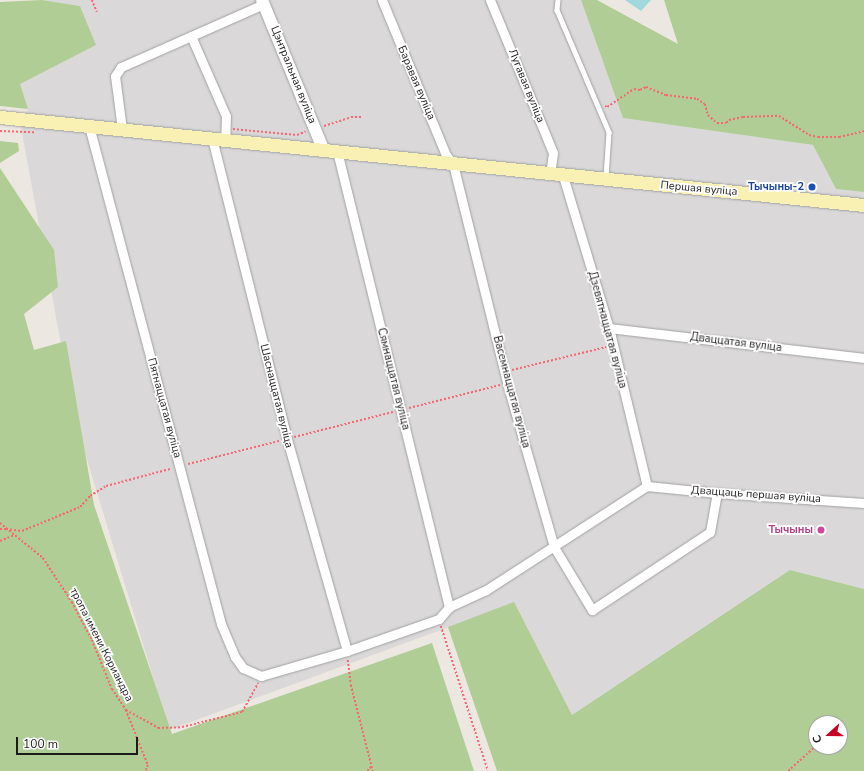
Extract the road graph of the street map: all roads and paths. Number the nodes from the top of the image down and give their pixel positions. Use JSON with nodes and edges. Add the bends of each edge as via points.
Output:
{"nodes":[{"id":1,"x":92,"y":0,"type":"edge"},
{"id":2,"x":382,"y":0,"type":"edge"},
{"id":3,"x":490,"y":0,"type":"edge"},
{"id":4,"x":558,"y":0,"type":"edge"},
{"id":5,"x":263,"y":2,"type":"edge"},
{"id":6,"x":97,"y":12,"type":"dead end"},
{"id":7,"x":191,"y":36,"type":"junction"},
{"id":8,"x":594,"y":97,"type":"junction"},
{"id":9,"x":0,"y":117,"type":"edge"},
{"id":10,"x":361,"y":117,"type":"dead end"},
{"id":11,"x":89,"y":126,"type":"junction"},
{"id":12,"x":122,"y":129,"type":"junction"},
{"id":13,"x":315,"y":129,"type":"junction"},
{"id":14,"x":0,"y":131,"type":"edge"},
{"id":15,"x":38,"y":131,"type":"dead end"},
{"id":16,"x":864,"y":131,"type":"edge"},
{"id":17,"x":226,"y":134,"type":"junction"},
{"id":18,"x":212,"y":138,"type":"junction"},
{"id":19,"x":323,"y":149,"type":"junction"},
{"id":20,"x":338,"y":151,"type":"junction"},
{"id":21,"x":453,"y":164,"type":"junction"},
{"id":22,"x":550,"y":174,"type":"junction"},
{"id":23,"x":563,"y":176,"type":"junction"},
{"id":24,"x":606,"y":180,"type":"junction"},
{"id":25,"x":864,"y":205,"type":"edge"},
{"id":26,"x":608,"y":328,"type":"junction"},
{"id":27,"x":612,"y":345,"type":"junction"},
{"id":28,"x":864,"y":358,"type":"edge"},
{"id":29,"x":505,"y":372,"type":"junction"},
{"id":30,"x":507,"y":383,"type":"junction"},
{"id":31,"x":400,"y":410,"type":"junction"},
{"id":32,"x":286,"y":439,"type":"junction"},
{"id":33,"x":179,"y":466,"type":"junction"},
{"id":34,"x":647,"y":486,"type":"junction"},
{"id":35,"x":717,"y":493,"type":"junction"},
{"id":36,"x":864,"y":503,"type":"edge"},
{"id":37,"x":0,"y":523,"type":"edge"},
{"id":38,"x":0,"y":529,"type":"edge"},
{"id":39,"x":6,"y":529,"type":"junction"},
{"id":40,"x":14,"y":535,"type":"junction"},
{"id":41,"x":0,"y":541,"type":"edge"},
{"id":42,"x":554,"y":547,"type":"junction"},
{"id":43,"x":449,"y":608,"type":"junction"},
{"id":44,"x":439,"y":619,"type":"junction"},
{"id":45,"x":346,"y":651,"type":"junction"},
{"id":46,"x":261,"y":676,"type":"junction"},
{"id":47,"x":126,"y":710,"type":"junction"},
{"id":48,"x":808,"y":753,"type":"edge"},
{"id":49,"x":372,"y":766,"type":"junction"},
{"id":50,"x":146,"y":771,"type":"edge"},
{"id":51,"x":367,"y":771,"type":"edge"},
{"id":52,"x":373,"y":771,"type":"edge"},
{"id":53,"x":488,"y":771,"type":"edge"},
{"id":54,"x":788,"y":771,"type":"edge"}],
"edges":[{"from":1,"to":6,"type":"path"},
{"from":2,"to":21,"type":"street","name":"Баравая вуліца","via":[[446,155]]},
{"from":3,"to":22,"type":"street","name":"Лугавая вуліца","via":[[553,153]]},
{"from":4,"to":8,"type":"lane","via":[[557,10]]},
{"from":5,"to":7,"type":"street"},
{"from":5,"to":13,"type":"street","name":"Цэнтральная вуліца"},
{"from":7,"to":12,"type":"street","via":[[121,67],[115,76]]},
{"from":7,"to":17,"type":"street","via":[[226,116]]},
{"from":8,"to":16,"type":"path","via":[[607,107],[623,94],[646,87],[666,95],[697,99],[705,104],[708,115],[717,123],[726,123],[743,117],[779,116],[809,135],[818,137],[839,137]]},
{"from":8,"to":24,"type":"lane","via":[[610,132]]},
{"from":9,"to":11,"type":"main road","name":"Першая вуліца"},
{"from":10,"to":13,"type":"path","via":[[351,117]]},
{"from":11,"to":12,"type":"main road","name":"Першая вуліца"},
{"from":11,"to":33,"type":"street","name":"Пятнаццатая вуліца"},
{"from":12,"to":18,"type":"main road","name":"Першая вуліца"},
{"from":13,"to":17,"type":"path","via":[[297,135]]},
{"from":13,"to":19,"type":"street","name":"Цэнтральная вуліца"},
{"from":14,"to":15,"type":"path"},
{"from":17,"to":18,"type":"main road","name":"Першая вуліца"},
{"from":17,"to":19,"type":"main road","name":"Першая вуліца"},
{"from":18,"to":32,"type":"street","name":"Шаснаццатая вуліца"},
{"from":19,"to":20,"type":"main road","name":"Першая вуліца"},
{"from":20,"to":21,"type":"main road","name":"Першая вуліца"},
{"from":20,"to":31,"type":"street","name":"Сямнаццатая вуліца"},
{"from":21,"to":22,"type":"main road","name":"Першая вуліца"},
{"from":21,"to":29,"type":"street","name":"Васемнаццатая вуліца"},
{"from":22,"to":23,"type":"main road","name":"Першая вуліца"},
{"from":23,"to":24,"type":"main road","name":"Першая вуліца"},
{"from":23,"to":26,"type":"street","name":"Дзевятнаццатая вуліца"},
{"from":24,"to":25,"type":"main road","name":"Першая вуліца"},
{"from":26,"to":27,"type":"street","name":"Дзевятнаццатая вуліца"},
{"from":26,"to":28,"type":"street","name":"Дваццатая вуліца"},
{"from":27,"to":29,"type":"path"},
{"from":27,"to":34,"type":"street","name":"Дзевятнаццатая вуліца"},
{"from":29,"to":30,"type":"street","name":"Васемнаццатая вуліца"},
{"from":30,"to":31,"type":"path"},
{"from":30,"to":42,"type":"street","name":"Васемнаццатая вуліца"},
{"from":31,"to":32,"type":"path"},
{"from":31,"to":43,"type":"street","name":"Сямнаццатая вуліца"},
{"from":32,"to":33,"type":"path"},
{"from":32,"to":45,"type":"street","name":"Шаснаццатая вуліца"},
{"from":33,"to":39,"type":"path","via":[[106,486],[90,496],[80,507],[22,531]]},
{"from":33,"to":46,"type":"street","name":"Пятнаццатая вуліца","via":[[226,640],[243,668]]},
{"from":34,"to":35,"type":"street","name":"Дваццаць першая вуліца"},
{"from":34,"to":42,"type":"street"},
{"from":35,"to":36,"type":"street","name":"Дваццаць першая вуліца"},
{"from":35,"to":42,"type":"street","name":"Васемнаццатая вуліца","via":[[710,532],[592,610]]},
{"from":37,"to":39,"type":"path","name":"тропа имени Кориандра"},
{"from":38,"to":39,"type":"path"},
{"from":39,"to":40,"type":"path","name":"тропа имени Кориандра"},
{"from":40,"to":41,"type":"path"},
{"from":40,"to":47,"type":"path","name":"тропа имени Кориандра","via":[[43,558],[72,602],[92,640],[112,689]]},
{"from":42,"to":43,"type":"street","via":[[486,590]]},
{"from":43,"to":44,"type":"street"},
{"from":44,"to":45,"type":"street"},
{"from":44,"to":53,"type":"path"},
{"from":45,"to":46,"type":"street"},
{"from":45,"to":49,"type":"path","via":[[351,685]]},
{"from":46,"to":47,"type":"path","via":[[242,712],[225,718],[182,727],[158,728]]},
{"from":47,"to":50,"type":"path","name":"тропа имени Кориандра","via":[[148,765]]},
{"from":48,"to":54,"type":"path"},
{"from":49,"to":51,"type":"path"},
{"from":49,"to":52,"type":"path"}]}
